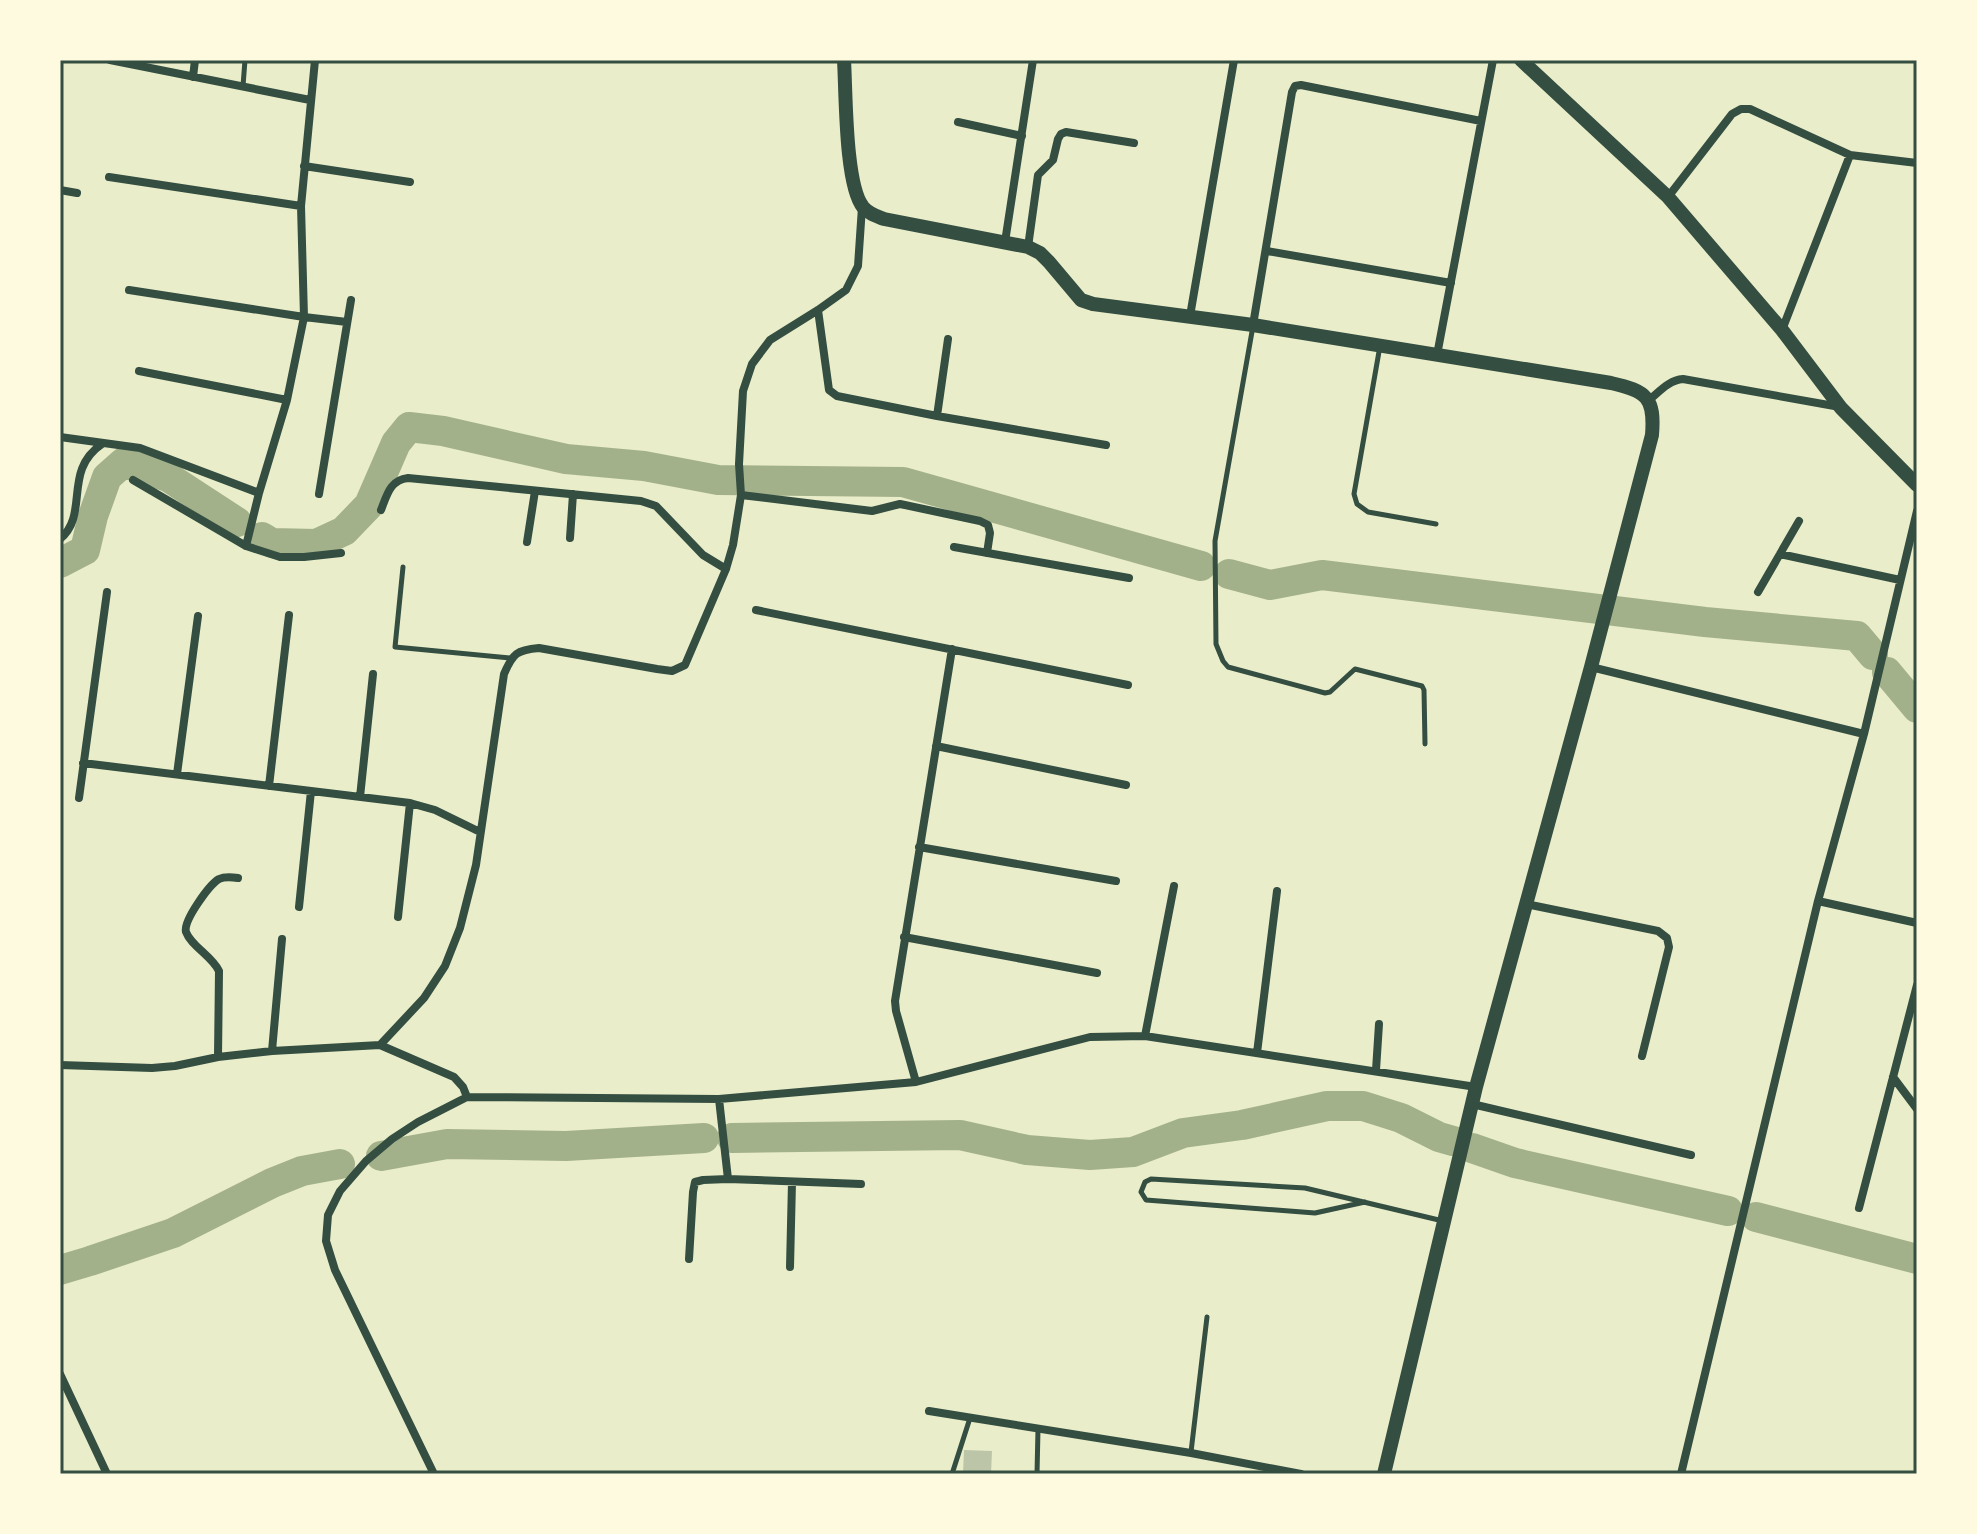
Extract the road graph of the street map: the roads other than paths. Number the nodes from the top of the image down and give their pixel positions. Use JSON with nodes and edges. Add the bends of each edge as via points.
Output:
{"nodes":[{"id":1,"x":110,"y":60,"type":"edge"},
{"id":2,"x":195,"y":60,"type":"edge"},
{"id":3,"x":245,"y":60,"type":"edge"},
{"id":4,"x":315,"y":60,"type":"edge"},
{"id":5,"x":844,"y":60,"type":"edge"},
{"id":6,"x":1033,"y":60,"type":"edge"},
{"id":7,"x":1234,"y":60,"type":"edge"},
{"id":8,"x":1493,"y":60,"type":"edge"},
{"id":9,"x":1521,"y":60,"type":"edge"},
{"id":10,"x":193,"y":77,"type":"junction"},
{"id":11,"x":243,"y":86,"type":"junction"},
{"id":12,"x":310,"y":100,"type":"junction"},
{"id":13,"x":1481,"y":121,"type":"junction"},
{"id":14,"x":958,"y":122,"type":"dead end"},
{"id":15,"x":1022,"y":136,"type":"junction"},
{"id":16,"x":1134,"y":143,"type":"dead end"},
{"id":17,"x":1850,"y":155,"type":"junction"},
{"id":18,"x":1917,"y":163,"type":"edge"},
{"id":19,"x":304,"y":166,"type":"junction"},
{"id":20,"x":109,"y":177,"type":"dead end"},
{"id":21,"x":410,"y":182,"type":"dead end"},
{"id":22,"x":60,"y":190,"type":"edge"},
{"id":23,"x":77,"y":193,"type":"dead end"},
{"id":24,"x":1668,"y":197,"type":"junction"},
{"id":25,"x":301,"y":206,"type":"junction"},
{"id":26,"x":862,"y":206,"type":"junction"},
{"id":27,"x":1005,"y":242,"type":"junction"},
{"id":28,"x":1028,"y":247,"type":"junction"},
{"id":29,"x":1267,"y":251,"type":"junction"},
{"id":30,"x":1451,"y":283,"type":"junction"},
{"id":31,"x":129,"y":290,"type":"dead end"},
{"id":32,"x":351,"y":300,"type":"dead end"},
{"id":33,"x":818,"y":310,"type":"junction"},
{"id":34,"x":1190,"y":316,"type":"junction"},
{"id":35,"x":304,"y":317,"type":"junction"},
{"id":36,"x":347,"y":322,"type":"junction"},
{"id":37,"x":1253,"y":325,"type":"junction"},
{"id":38,"x":1782,"y":330,"type":"junction"},
{"id":39,"x":948,"y":339,"type":"dead end"},
{"id":40,"x":1380,"y":345,"type":"junction"},
{"id":41,"x":1437,"y":355,"type":"junction"},
{"id":42,"x":139,"y":371,"type":"dead end"},
{"id":43,"x":287,"y":400,"type":"junction"},
{"id":44,"x":1649,"y":400,"type":"junction"},
{"id":45,"x":1841,"y":408,"type":"junction"},
{"id":46,"x":937,"y":416,"type":"junction"},
{"id":47,"x":60,"y":437,"type":"edge"},
{"id":48,"x":102,"y":444,"type":"junction"},
{"id":49,"x":1106,"y":445,"type":"dead end"},
{"id":50,"x":133,"y":480,"type":"dead end"},
{"id":51,"x":1917,"y":485,"type":"edge"},
{"id":52,"x":535,"y":491,"type":"junction"},
{"id":53,"x":259,"y":493,"type":"junction"},
{"id":54,"x":319,"y":494,"type":"dead end"},
{"id":55,"x":573,"y":494,"type":"junction"},
{"id":56,"x":741,"y":495,"type":"junction"},
{"id":57,"x":381,"y":510,"type":"dead end"},
{"id":58,"x":1917,"y":511,"type":"edge"},
{"id":59,"x":1799,"y":521,"type":"dead end"},
{"id":60,"x":1436,"y":524,"type":"dead end"},
{"id":61,"x":570,"y":538,"type":"dead end"},
{"id":62,"x":60,"y":539,"type":"edge"},
{"id":63,"x":527,"y":542,"type":"dead end"},
{"id":64,"x":246,"y":546,"type":"junction"},
{"id":65,"x":954,"y":547,"type":"dead end"},
{"id":66,"x":341,"y":553,"type":"dead end"},
{"id":67,"x":987,"y":553,"type":"junction"},
{"id":68,"x":1780,"y":554,"type":"junction"},
{"id":69,"x":403,"y":567,"type":"dead end"},
{"id":70,"x":726,"y":569,"type":"junction"},
{"id":71,"x":1129,"y":578,"type":"dead end"},
{"id":72,"x":1900,"y":580,"type":"junction"},
{"id":73,"x":107,"y":592,"type":"dead end"},
{"id":74,"x":1758,"y":592,"type":"dead end"},
{"id":75,"x":756,"y":610,"type":"dead end"},
{"id":76,"x":289,"y":615,"type":"dead end"},
{"id":77,"x":198,"y":616,"type":"dead end"},
{"id":78,"x":952,"y":649,"type":"junction"},
{"id":79,"x":511,"y":658,"type":"junction"},
{"id":80,"x":1591,"y":667,"type":"junction"},
{"id":81,"x":373,"y":674,"type":"dead end"},
{"id":82,"x":1128,"y":685,"type":"dead end"},
{"id":83,"x":1864,"y":734,"type":"junction"},
{"id":84,"x":1425,"y":744,"type":"dead end"},
{"id":85,"x":936,"y":746,"type":"junction"},
{"id":86,"x":83,"y":763,"type":"junction"},
{"id":87,"x":177,"y":774,"type":"junction"},
{"id":88,"x":1126,"y":785,"type":"dead end"},
{"id":89,"x":269,"y":786,"type":"junction"},
{"id":90,"x":311,"y":791,"type":"junction"},
{"id":91,"x":360,"y":797,"type":"junction"},
{"id":92,"x":79,"y":798,"type":"dead end"},
{"id":93,"x":410,"y":803,"type":"junction"},
{"id":94,"x":480,"y":832,"type":"junction"},
{"id":95,"x":919,"y":847,"type":"junction"},
{"id":96,"x":238,"y":878,"type":"dead end"},
{"id":97,"x":1116,"y":881,"type":"dead end"},
{"id":98,"x":1174,"y":886,"type":"dead end"},
{"id":99,"x":1277,"y":891,"type":"dead end"},
{"id":100,"x":1818,"y":901,"type":"junction"},
{"id":101,"x":1526,"y":904,"type":"junction"},
{"id":102,"x":299,"y":907,"type":"dead end"},
{"id":103,"x":398,"y":917,"type":"dead end"},
{"id":104,"x":1917,"y":923,"type":"edge"},
{"id":105,"x":904,"y":937,"type":"junction"},
{"id":106,"x":282,"y":939,"type":"dead end"},
{"id":107,"x":1097,"y":973,"type":"dead end"},
{"id":108,"x":1917,"y":985,"type":"edge"},
{"id":109,"x":1379,"y":1024,"type":"dead end"},
{"id":110,"x":1145,"y":1036,"type":"junction"},
{"id":111,"x":380,"y":1045,"type":"junction"},
{"id":112,"x":272,"y":1051,"type":"junction"},
{"id":113,"x":1257,"y":1053,"type":"junction"},
{"id":114,"x":1642,"y":1056,"type":"dead end"},
{"id":115,"x":218,"y":1057,"type":"junction"},
{"id":116,"x":60,"y":1065,"type":"edge"},
{"id":117,"x":1376,"y":1070,"type":"junction"},
{"id":118,"x":1893,"y":1077,"type":"junction"},
{"id":119,"x":916,"y":1082,"type":"junction"},
{"id":120,"x":1476,"y":1087,"type":"junction"},
{"id":121,"x":467,"y":1097,"type":"junction"},
{"id":122,"x":719,"y":1099,"type":"junction"},
{"id":123,"x":1472,"y":1104,"type":"junction"},
{"id":124,"x":1917,"y":1109,"type":"edge"},
{"id":125,"x":1691,"y":1155,"type":"dead end"},
{"id":126,"x":728,"y":1179,"type":"junction"},
{"id":127,"x":792,"y":1182,"type":"junction"},
{"id":128,"x":861,"y":1184,"type":"dead end"},
{"id":129,"x":1365,"y":1202,"type":"junction"},
{"id":130,"x":1859,"y":1208,"type":"dead end"},
{"id":131,"x":1444,"y":1222,"type":"junction"},
{"id":132,"x":689,"y":1259,"type":"dead end"},
{"id":133,"x":790,"y":1267,"type":"dead end"},
{"id":134,"x":1207,"y":1317,"type":"dead end"},
{"id":135,"x":60,"y":1374,"type":"edge"},
{"id":136,"x":929,"y":1411,"type":"dead end"},
{"id":137,"x":970,"y":1418,"type":"junction"},
{"id":138,"x":1038,"y":1428,"type":"junction"},
{"id":139,"x":1191,"y":1453,"type":"junction"},
{"id":140,"x":107,"y":1474,"type":"edge"},
{"id":141,"x":434,"y":1474,"type":"edge"},
{"id":142,"x":952,"y":1474,"type":"edge"},
{"id":143,"x":1037,"y":1474,"type":"edge"},
{"id":144,"x":1301,"y":1474,"type":"edge"},
{"id":145,"x":1384,"y":1474,"type":"edge"},
{"id":146,"x":1681,"y":1474,"type":"edge"}],
"edges":[{"from":1,"to":10,"type":"street"},
{"from":2,"to":10,"type":"street"},
{"from":3,"to":11,"type":"lane"},
{"from":4,"to":12,"type":"street"},
{"from":5,"to":26,"type":"main road","via":[[851,176]]},
{"from":6,"to":15,"type":"street"},
{"from":7,"to":34,"type":"street"},
{"from":8,"to":13,"type":"street"},
{"from":9,"to":24,"type":"main road"},
{"from":10,"to":11,"type":"street"},
{"from":11,"to":12,"type":"street"},
{"from":12,"to":19,"type":"street"},
{"from":13,"to":29,"type":"street","via":[[1295,86]]},
{"from":13,"to":30,"type":"street"},
{"from":14,"to":15,"type":"street"},
{"from":15,"to":27,"type":"street"},
{"from":16,"to":28,"type":"street","via":[[1061,134],[1053,160],[1038,175]]},
{"from":17,"to":18,"type":"street"},
{"from":17,"to":24,"type":"street","via":[[1769,116],[1741,109]]},
{"from":17,"to":38,"type":"street"},
{"from":19,"to":21,"type":"street"},
{"from":19,"to":25,"type":"street"},
{"from":20,"to":25,"type":"street"},
{"from":22,"to":23,"type":"street"},
{"from":24,"to":38,"type":"main road"},
{"from":25,"to":35,"type":"street"},
{"from":26,"to":27,"type":"main road","via":[[884,219]]},
{"from":26,"to":33,"type":"street","via":[[858,266],[846,290]]},
{"from":27,"to":28,"type":"main road"},
{"from":28,"to":34,"type":"main road","via":[[1040,253],[1081,300]]},
{"from":29,"to":30,"type":"street"},
{"from":29,"to":37,"type":"street"},
{"from":30,"to":41,"type":"street"},
{"from":31,"to":35,"type":"street"},
{"from":32,"to":36,"type":"street"},
{"from":33,"to":46,"type":"street","via":[[829,390]]},
{"from":33,"to":56,"type":"street","via":[[770,340],[752,364],[743,391]]},
{"from":34,"to":37,"type":"main road"},
{"from":35,"to":36,"type":"street"},
{"from":35,"to":43,"type":"street"},
{"from":36,"to":54,"type":"street"},
{"from":37,"to":40,"type":"main road"},
{"from":37,"to":84,"type":"lane","via":[[1215,541],[1216,644],[1228,667],[1325,693],[1355,669],[1422,686]]},
{"from":38,"to":45,"type":"main road"},
{"from":39,"to":46,"type":"street"},
{"from":40,"to":41,"type":"main road"},
{"from":40,"to":60,"type":"lane","via":[[1354,494],[1357,504],[1368,512]]},
{"from":41,"to":44,"type":"main road","via":[[1631,387]]},
{"from":42,"to":43,"type":"street"},
{"from":43,"to":53,"type":"street"},
{"from":44,"to":45,"type":"street","via":[[1683,379]]},
{"from":44,"to":80,"type":"main road","via":[[1652,435]]},
{"from":45,"to":51,"type":"main road"},
{"from":46,"to":49,"type":"street"},
{"from":47,"to":48,"type":"street"},
{"from":48,"to":53,"type":"street","via":[[140,448]]},
{"from":48,"to":62,"type":"street","via":[[90,452],[81,469],[74,518]]},
{"from":50,"to":64,"type":"street"},
{"from":52,"to":55,"type":"street"},
{"from":52,"to":57,"type":"street","via":[[408,478],[389,490]]},
{"from":52,"to":63,"type":"street"},
{"from":53,"to":64,"type":"street"},
{"from":55,"to":61,"type":"street"},
{"from":55,"to":70,"type":"street","via":[[649,502],[703,555]]},
{"from":56,"to":67,"type":"street","via":[[872,511],[900,504],[980,521],[990,533]]},
{"from":56,"to":70,"type":"street"},
{"from":58,"to":72,"type":"street"},
{"from":59,"to":68,"type":"street"},
{"from":64,"to":66,"type":"street","via":[[280,557]]},
{"from":65,"to":67,"type":"street"},
{"from":67,"to":71,"type":"street"},
{"from":68,"to":72,"type":"street"},
{"from":68,"to":74,"type":"street"},
{"from":69,"to":79,"type":"lane","via":[[395,647]]},
{"from":70,"to":79,"type":"street","via":[[685,665],[672,671],[539,648]]},
{"from":72,"to":83,"type":"street"},
{"from":73,"to":86,"type":"street"},
{"from":75,"to":78,"type":"street"},
{"from":76,"to":89,"type":"street"},
{"from":77,"to":87,"type":"street"},
{"from":78,"to":82,"type":"street"},
{"from":78,"to":85,"type":"street"},
{"from":79,"to":94,"type":"street","via":[[504,674]]},
{"from":80,"to":83,"type":"street"},
{"from":80,"to":101,"type":"main road"},
{"from":81,"to":91,"type":"street"},
{"from":83,"to":100,"type":"street"},
{"from":85,"to":88,"type":"street"},
{"from":85,"to":95,"type":"street"},
{"from":86,"to":87,"type":"street"},
{"from":86,"to":92,"type":"street"},
{"from":87,"to":89,"type":"street"},
{"from":89,"to":90,"type":"street"},
{"from":90,"to":91,"type":"street"},
{"from":90,"to":102,"type":"street"},
{"from":91,"to":93,"type":"street"},
{"from":93,"to":94,"type":"street"},
{"from":93,"to":103,"type":"street"},
{"from":94,"to":111,"type":"street","via":[[460,928],[445,966],[424,998]]},
{"from":95,"to":97,"type":"street"},
{"from":95,"to":105,"type":"street"},
{"from":96,"to":115,"type":"street","via":[[221,878],[214,884],[186,924],[186,933],[219,971]]},
{"from":98,"to":110,"type":"street"},
{"from":99,"to":113,"type":"street"},
{"from":100,"to":104,"type":"street"},
{"from":100,"to":146,"type":"street"},
{"from":101,"to":114,"type":"street","via":[[1658,931],[1667,938]]},
{"from":101,"to":120,"type":"main road"},
{"from":105,"to":107,"type":"street"},
{"from":105,"to":119,"type":"street","via":[[895,1001]]},
{"from":106,"to":112,"type":"street"},
{"from":108,"to":118,"type":"street"},
{"from":109,"to":117,"type":"street"},
{"from":110,"to":113,"type":"street"},
{"from":110,"to":119,"type":"street","via":[[1090,1037]]},
{"from":111,"to":112,"type":"street"},
{"from":111,"to":121,"type":"street","via":[[454,1077]]},
{"from":112,"to":115,"type":"street"},
{"from":113,"to":117,"type":"street"},
{"from":115,"to":116,"type":"street","via":[[152,1068]]},
{"from":117,"to":120,"type":"street"},
{"from":118,"to":124,"type":"street"},
{"from":118,"to":130,"type":"street"},
{"from":119,"to":122,"type":"street"},
{"from":120,"to":123,"type":"main road"},
{"from":121,"to":122,"type":"street"},
{"from":121,"to":141,"type":"street","via":[[418,1122],[366,1161],[328,1215],[326,1241],[335,1270]]},
{"from":122,"to":126,"type":"street"},
{"from":123,"to":125,"type":"street"},
{"from":123,"to":131,"type":"main road"},
{"from":126,"to":127,"type":"street"},
{"from":126,"to":132,"type":"street","via":[[695,1182]]},
{"from":127,"to":128,"type":"street"},
{"from":127,"to":133,"type":"street"},
{"from":129,"to":129,"type":"lane","via":[[1305,1188],[1151,1179],[1141,1192],[1146,1200],[1315,1213]]},
{"from":129,"to":131,"type":"lane"},
{"from":131,"to":145,"type":"main road"},
{"from":134,"to":139,"type":"lane"},
{"from":135,"to":140,"type":"street"},
{"from":136,"to":137,"type":"street"},
{"from":137,"to":138,"type":"street"},
{"from":137,"to":142,"type":"lane"},
{"from":138,"to":139,"type":"street"},
{"from":138,"to":143,"type":"lane"},
{"from":139,"to":144,"type":"street"}]}
